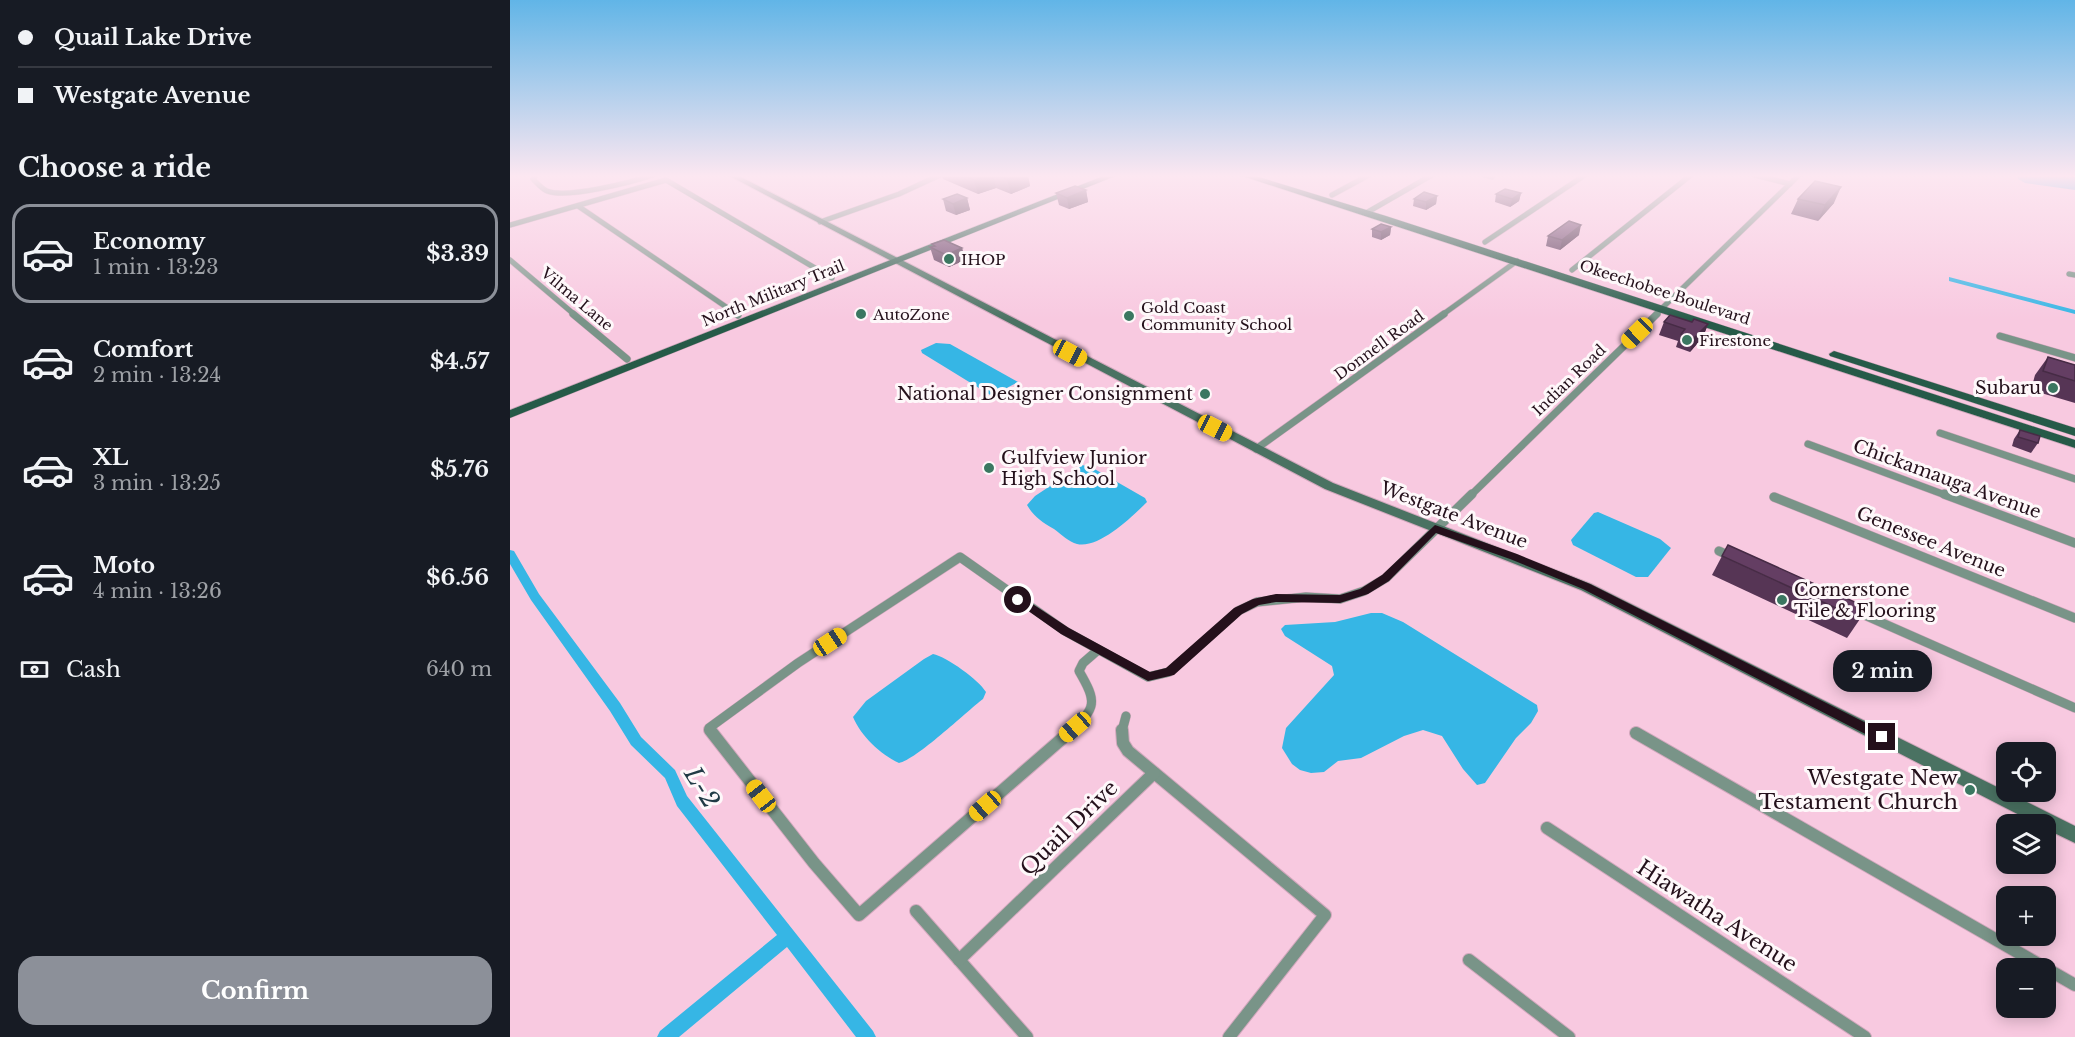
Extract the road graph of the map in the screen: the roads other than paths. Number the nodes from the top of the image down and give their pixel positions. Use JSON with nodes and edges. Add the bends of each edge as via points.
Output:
{"nodes":[{"id":1,"x":604,"y":223,"type":"edge"},
{"id":2,"x":740,"y":223,"type":"edge"},
{"id":3,"x":823,"y":223,"type":"edge"},
{"id":4,"x":978,"y":223,"type":"edge"},
{"id":5,"x":989,"y":223,"type":"edge"},
{"id":6,"x":1409,"y":223,"type":"edge"},
{"id":7,"x":1419,"y":223,"type":"edge"},
{"id":8,"x":1513,"y":223,"type":"edge"},
{"id":9,"x":1630,"y":223,"type":"edge"},
{"id":10,"x":1750,"y":223,"type":"edge"},
{"id":11,"x":1485,"y":242,"type":"junction"},
{"id":12,"x":892,"y":259,"type":"junction"},
{"id":13,"x":510,"y":260,"type":"edge"},
{"id":14,"x":1517,"y":261,"type":"junction"},
{"id":15,"x":1572,"y":270,"type":"junction"},
{"id":16,"x":832,"y":278,"type":"junction"},
{"id":17,"x":1666,"y":305,"type":"junction"},
{"id":18,"x":738,"y":315,"type":"junction"},
{"id":19,"x":2000,"y":336,"type":"dead end"},
{"id":20,"x":1816,"y":358,"type":"junction"},
{"id":21,"x":2075,"y":358,"type":"edge"},
{"id":22,"x":631,"y":362,"type":"junction"},
{"id":23,"x":1897,"y":375,"type":"junction"},
{"id":24,"x":510,"y":404,"type":"edge"},
{"id":25,"x":510,"y":414,"type":"edge"},
{"id":26,"x":2075,"y":432,"type":"edge"},
{"id":27,"x":1940,"y":433,"type":"dead end"},
{"id":28,"x":1808,"y":444,"type":"dead end"},
{"id":29,"x":2075,"y":444,"type":"edge"},
{"id":30,"x":1256,"y":449,"type":"junction"},
{"id":31,"x":2075,"y":479,"type":"edge"},
{"id":32,"x":1774,"y":497,"type":"dead end"},
{"id":33,"x":1435,"y":529,"type":"junction"},
{"id":34,"x":2075,"y":543,"type":"edge"},
{"id":35,"x":1719,"y":551,"type":"dead end"},
{"id":36,"x":1741,"y":561,"type":"edge"},
{"id":37,"x":1839,"y":604,"type":"edge"},
{"id":38,"x":2075,"y":618,"type":"edge"},
{"id":39,"x":1098,"y":650,"type":"junction"},
{"id":40,"x":2075,"y":708,"type":"edge"},
{"id":41,"x":1126,"y":716,"type":"dead end"},
{"id":42,"x":1636,"y":733,"type":"dead end"},
{"id":43,"x":1154,"y":773,"type":"junction"},
{"id":44,"x":1548,"y":828,"type":"dead end"},
{"id":45,"x":2075,"y":835,"type":"edge"},
{"id":46,"x":916,"y":911,"type":"dead end"},
{"id":47,"x":959,"y":960,"type":"junction"},
{"id":48,"x":1469,"y":960,"type":"dead end"},
{"id":49,"x":2075,"y":985,"type":"edge"},
{"id":50,"x":1027,"y":1037,"type":"edge"},
{"id":51,"x":1229,"y":1037,"type":"edge"},
{"id":52,"x":1569,"y":1037,"type":"edge"},
{"id":53,"x":1865,"y":1037,"type":"edge"}],
"edges":[{"from":1,"to":18,"type":"street"},
{"from":2,"to":16,"type":"street"},
{"from":3,"to":12,"type":"street","name":"Westgate Avenue"},
{"from":4,"to":12,"type":"main road","name":"North Military Trail"},
{"from":5,"to":12,"type":"main road","name":"North Military Trail"},
{"from":6,"to":14,"type":"main road","name":"Okeechobee Boulevard"},
{"from":7,"to":11,"type":"main road","name":"Okeechobee Boulevard"},
{"from":8,"to":11,"type":"street"},
{"from":9,"to":15,"type":"street"},
{"from":10,"to":17,"type":"street","name":"Indian Road"},
{"from":11,"to":15,"type":"main road","name":"Okeechobee Boulevard"},
{"from":12,"to":16,"type":"main road","name":"North Military Trail"},
{"from":12,"to":22,"type":"main road","name":"North Military Trail"},
{"from":12,"to":30,"type":"street","name":"Westgate Avenue"},
{"from":13,"to":22,"type":"street","name":"Vilma Lane"},
{"from":14,"to":17,"type":"main road","name":"Okeechobee Boulevard"},
{"from":14,"to":30,"type":"street","name":"Donnell Road"},
{"from":15,"to":17,"type":"main road","name":"Okeechobee Boulevard"},
{"from":16,"to":18,"type":"main road","name":"North Military Trail"},
{"from":17,"to":20,"type":"main road","name":"Okeechobee Boulevard"},
{"from":17,"to":23,"type":"main road","name":"Okeechobee Boulevard"},
{"from":17,"to":33,"type":"street","name":"Indian Road"},
{"from":18,"to":22,"type":"main road","name":"North Military Trail","via":[[653,348]]},
{"from":19,"to":21,"type":"street"},
{"from":20,"to":23,"type":"main road"},
{"from":20,"to":29,"type":"main road","name":"Okeechobee Boulevard"},
{"from":22,"to":24,"type":"main road","name":"North Military Trail"},
{"from":22,"to":25,"type":"main road"},
{"from":23,"to":26,"type":"main road","name":"Okeechobee Boulevard"},
{"from":27,"to":31,"type":"street"},
{"from":28,"to":34,"type":"street","name":"Chickamauga Avenue"},
{"from":30,"to":33,"type":"street","name":"Westgate Avenue","via":[[1329,486]]},
{"from":32,"to":38,"type":"street","name":"Genessee Avenue"},
{"from":33,"to":39,"type":"street","via":[[1386,578],[1364,591],[1340,599],[1276,598],[1238,611],[1169,672],[1140,674]]},
{"from":33,"to":45,"type":"street","name":"Westgate Avenue","via":[[1586,587]]},
{"from":35,"to":36,"type":"street"},
{"from":37,"to":40,"type":"street"},
{"from":39,"to":39,"type":"street","via":[[960,557],[804,659],[709,728],[859,915],[1088,716],[1094,704],[1092,693],[1079,671]]},
{"from":41,"to":43,"type":"street","via":[[1121,731],[1124,746]]},
{"from":42,"to":49,"type":"street"},
{"from":43,"to":47,"type":"street","name":"Quail Drive"},
{"from":43,"to":51,"type":"street","via":[[1325,915]]},
{"from":44,"to":53,"type":"street","name":"Hiawatha Avenue"},
{"from":46,"to":47,"type":"street"},
{"from":47,"to":50,"type":"street"},
{"from":48,"to":52,"type":"street"}]}
